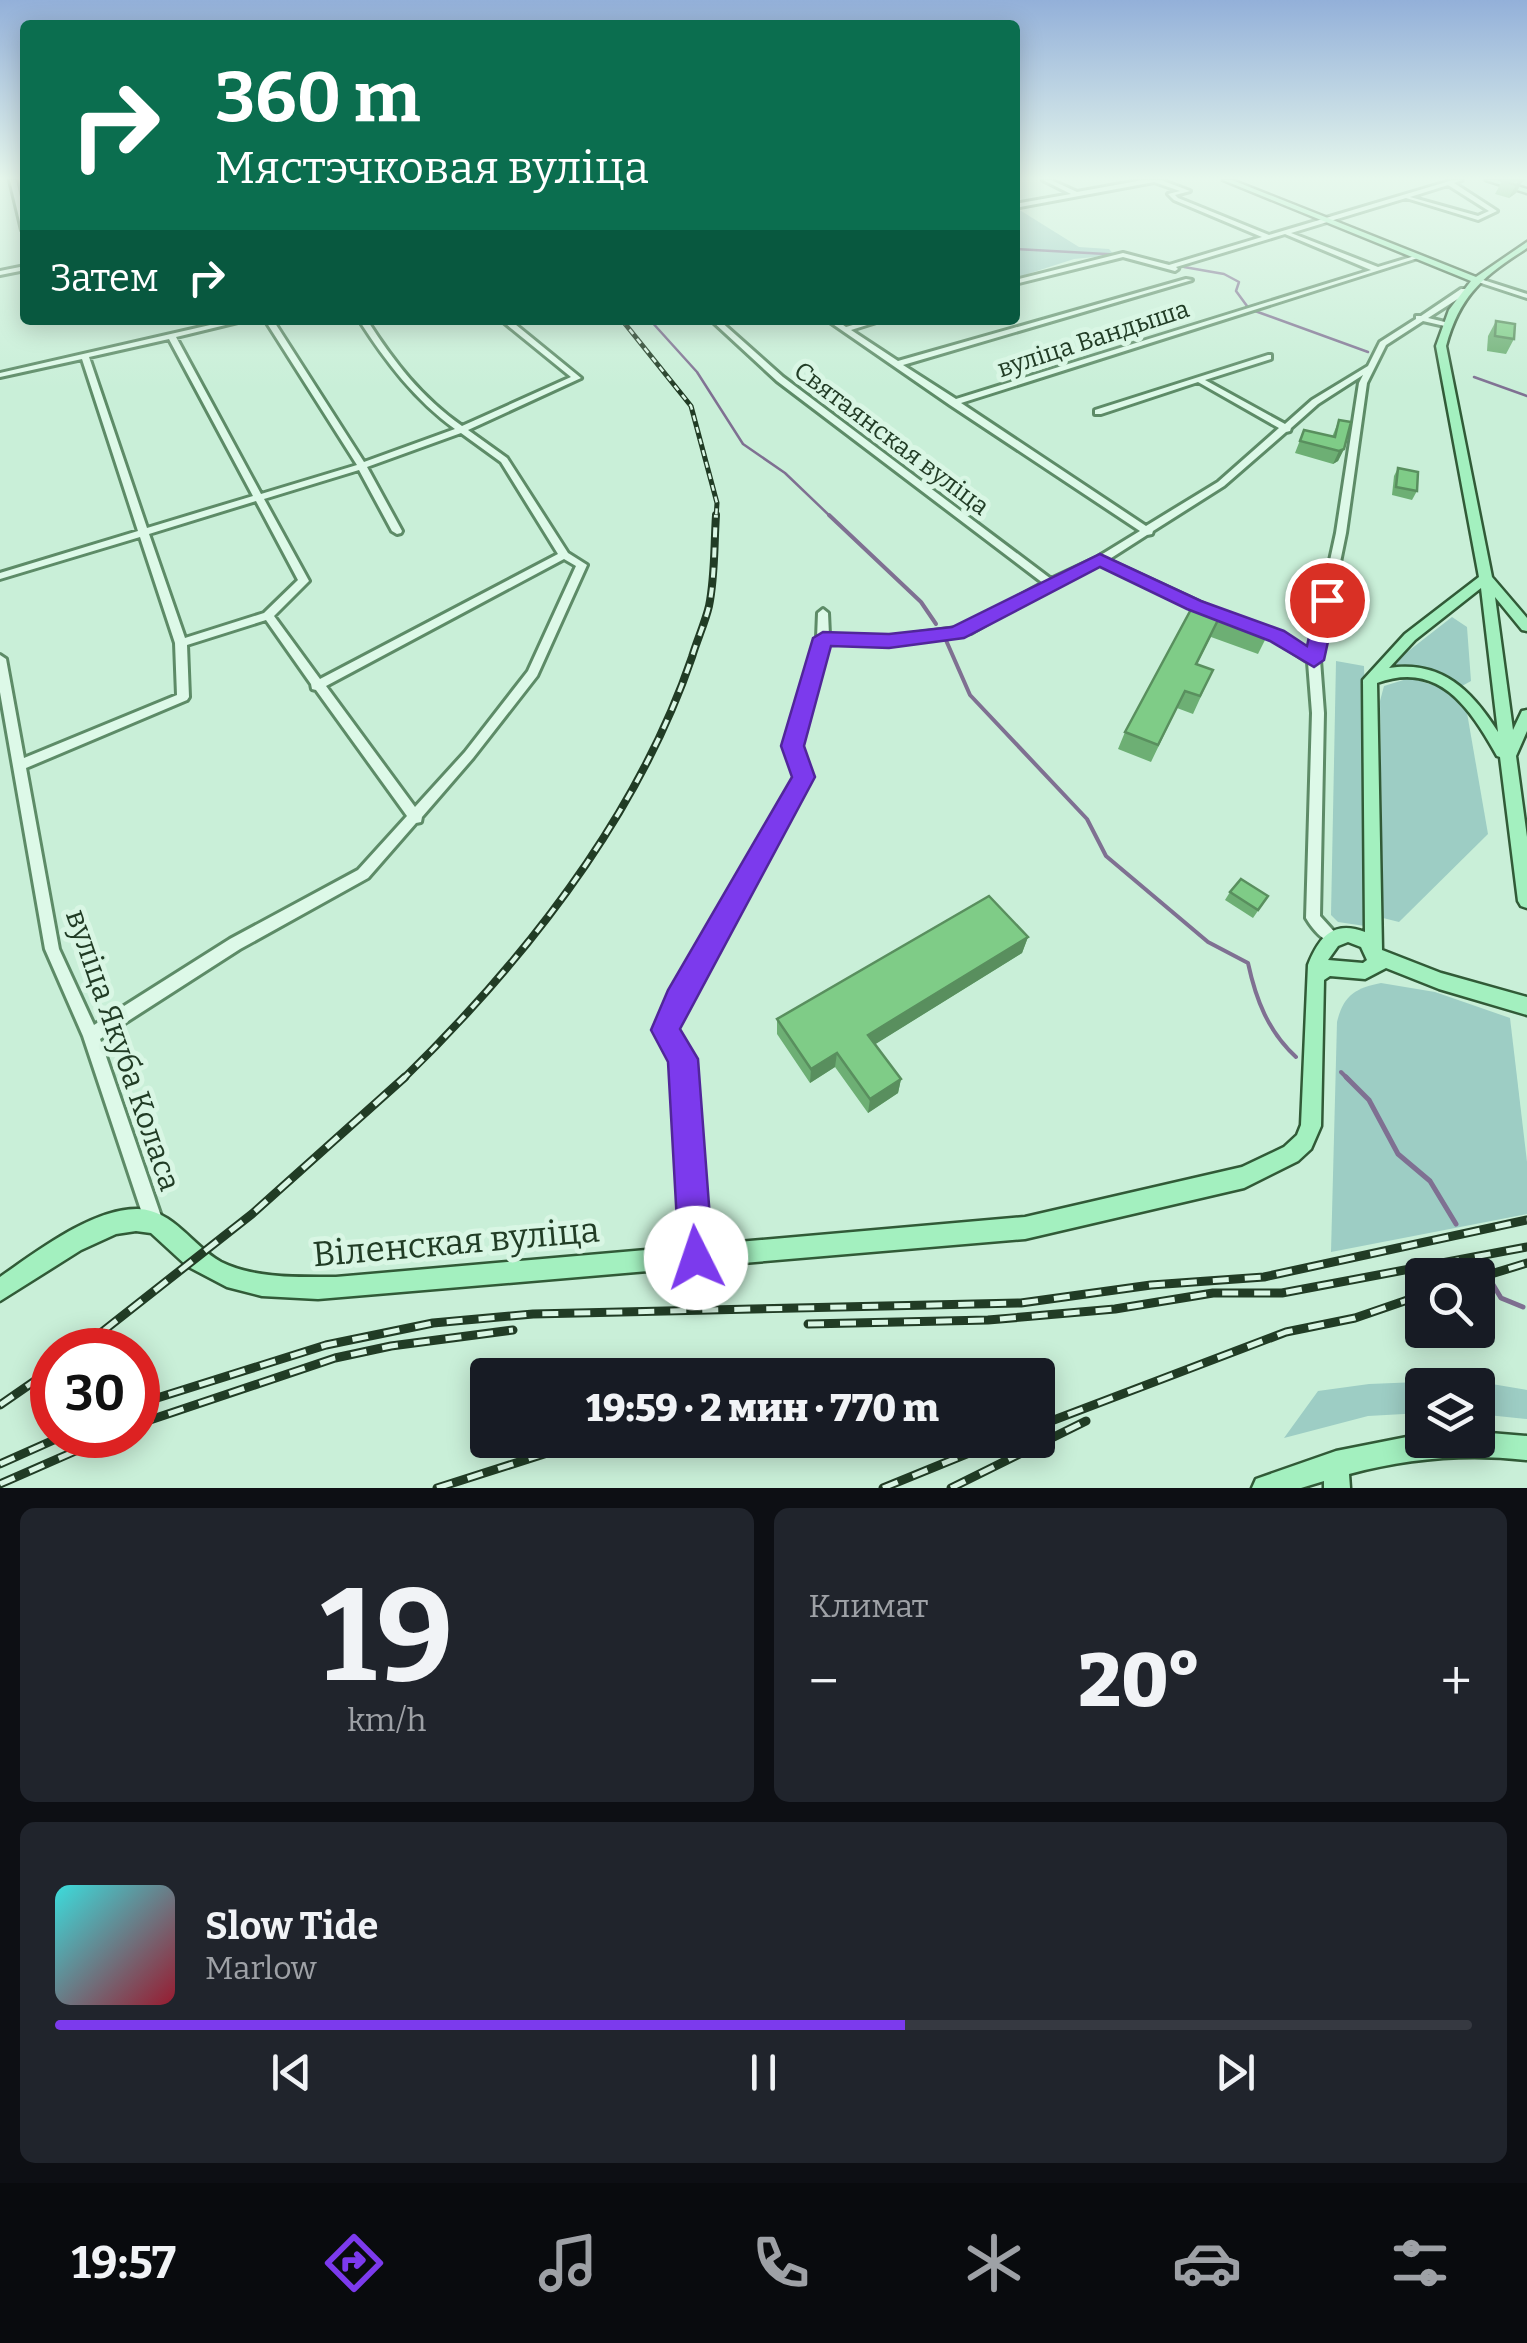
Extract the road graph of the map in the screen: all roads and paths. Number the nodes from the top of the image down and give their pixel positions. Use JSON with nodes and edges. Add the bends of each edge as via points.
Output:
{"nodes":[{"id":1,"x":1231,"y":249,"type":"edge"},
{"id":2,"x":1327,"y":249,"type":"edge"},
{"id":3,"x":1399,"y":249,"type":"edge"},
{"id":4,"x":1519,"y":249,"type":"edge"},
{"id":5,"x":1418,"y":257,"type":"junction"},
{"id":6,"x":1170,"y":267,"type":"junction"},
{"id":7,"x":1378,"y":270,"type":"junction"},
{"id":8,"x":1474,"y":279,"type":"junction"},
{"id":9,"x":1020,"y":281,"type":"edge"},
{"id":10,"x":1464,"y":291,"type":"junction"},
{"id":11,"x":1527,"y":296,"type":"edge"},
{"id":12,"x":1419,"y":318,"type":"junction"},
{"id":13,"x":219,"y":325,"type":"edge"},
{"id":14,"x":272,"y":325,"type":"edge"},
{"id":15,"x":367,"y":325,"type":"edge"},
{"id":16,"x":510,"y":325,"type":"edge"},
{"id":17,"x":721,"y":325,"type":"edge"},
{"id":18,"x":838,"y":325,"type":"edge"},
{"id":19,"x":862,"y":325,"type":"edge"},
{"id":20,"x":1446,"y":325,"type":"junction"},
{"id":21,"x":846,"y":330,"type":"junction"},
{"id":22,"x":171,"y":336,"type":"junction"},
{"id":23,"x":85,"y":356,"type":"junction"},
{"id":24,"x":1268,"y":357,"type":"dead end"},
{"id":25,"x":896,"y":364,"type":"junction"},
{"id":26,"x":0,"y":375,"type":"edge"},
{"id":27,"x":1201,"y":381,"type":"junction"},
{"id":28,"x":1357,"y":381,"type":"junction"},
{"id":29,"x":952,"y":403,"type":"junction"},
{"id":30,"x":1098,"y":412,"type":"dead end"},
{"id":31,"x":1286,"y":429,"type":"junction"},
{"id":32,"x":461,"y":430,"type":"junction"},
{"id":33,"x":362,"y":466,"type":"junction"},
{"id":34,"x":259,"y":500,"type":"junction"},
{"id":35,"x":397,"y":531,"type":"dead end"},
{"id":36,"x":1148,"y":532,"type":"junction"},
{"id":37,"x":145,"y":534,"type":"junction"},
{"id":38,"x":564,"y":555,"type":"junction"},
{"id":39,"x":1100,"y":560,"type":"junction"},
{"id":40,"x":0,"y":576,"type":"edge"},
{"id":41,"x":1486,"y":578,"type":"junction"},
{"id":42,"x":1050,"y":582,"type":"junction"},
{"id":43,"x":824,"y":614,"type":"dead end"},
{"id":44,"x":268,"y":616,"type":"junction"},
{"id":45,"x":1227,"y":618,"type":"edge"},
{"id":46,"x":1244,"y":624,"type":"edge"},
{"id":47,"x":1527,"y":627,"type":"edge"},
{"id":48,"x":823,"y":638,"type":"junction"},
{"id":49,"x":181,"y":643,"type":"junction"},
{"id":50,"x":0,"y":659,"type":"edge"},
{"id":51,"x":1314,"y":660,"type":"junction"},
{"id":52,"x":1370,"y":680,"type":"junction"},
{"id":53,"x":316,"y":686,"type":"junction"},
{"id":54,"x":1527,"y":715,"type":"edge"},
{"id":55,"x":1506,"y":760,"type":"junction"},
{"id":56,"x":18,"y":766,"type":"junction"},
{"id":57,"x":416,"y":818,"type":"junction"},
{"id":58,"x":1527,"y":901,"type":"edge"},
{"id":59,"x":1330,"y":942,"type":"junction"},
{"id":60,"x":1376,"y":949,"type":"junction"},
{"id":61,"x":1347,"y":968,"type":"junction"},
{"id":62,"x":1316,"y":969,"type":"junction"},
{"id":63,"x":1527,"y":1006,"type":"edge"},
{"id":64,"x":91,"y":1036,"type":"junction"},
{"id":65,"x":154,"y":1222,"type":"junction"},
{"id":66,"x":696,"y":1258,"type":"junction"},
{"id":67,"x":0,"y":1290,"type":"edge"},
{"id":68,"x":1527,"y":1448,"type":"edge"},
{"id":69,"x":1336,"y":1476,"type":"edge"},
{"id":70,"x":1265,"y":1488,"type":"edge"}],
"edges":[{"from":1,"to":6,"type":"street"},
{"from":2,"to":7,"type":"street"},
{"from":3,"to":5,"type":"main road"},
{"from":4,"to":8,"type":"main road"},
{"from":5,"to":7,"type":"street","name":"вуліца Вандыша"},
{"from":5,"to":8,"type":"main road"},
{"from":6,"to":9,"type":"street","via":[[1122,255]]},
{"from":6,"to":25,"type":"street","via":[[1188,280]]},
{"from":7,"to":29,"type":"street","name":"вуліца Вандыша"},
{"from":8,"to":10,"type":"main road"},
{"from":8,"to":11,"type":"street"},
{"from":10,"to":12,"type":"street"},
{"from":10,"to":20,"type":"main road"},
{"from":12,"to":20,"type":"street"},
{"from":12,"to":28,"type":"street","via":[[1383,344]]},
{"from":13,"to":22,"type":"street"},
{"from":14,"to":33,"type":"street"},
{"from":15,"to":32,"type":"street","via":[[434,410]]},
{"from":16,"to":32,"type":"street","via":[[577,378]]},
{"from":17,"to":42,"type":"street","name":"Святаянская вуліца","via":[[780,379]]},
{"from":18,"to":21,"type":"street"},
{"from":19,"to":21,"type":"street"},
{"from":20,"to":41,"type":"main road","via":[[1441,346]]},
{"from":21,"to":25,"type":"street"},
{"from":22,"to":23,"type":"street"},
{"from":22,"to":34,"type":"street"},
{"from":23,"to":26,"type":"street"},
{"from":23,"to":37,"type":"street"},
{"from":24,"to":27,"type":"street"},
{"from":25,"to":29,"type":"street"},
{"from":27,"to":30,"type":"street"},
{"from":27,"to":31,"type":"street"},
{"from":28,"to":31,"type":"street","via":[[1315,402]]},
{"from":28,"to":51,"type":"street","via":[[1342,533]]},
{"from":29,"to":36,"type":"street"},
{"from":31,"to":36,"type":"street","via":[[1222,484]]},
{"from":32,"to":33,"type":"street"},
{"from":32,"to":38,"type":"street","via":[[504,460]]},
{"from":33,"to":34,"type":"street"},
{"from":33,"to":35,"type":"street"},
{"from":34,"to":37,"type":"street"},
{"from":34,"to":44,"type":"street","via":[[304,582]]},
{"from":36,"to":39,"type":"street"},
{"from":37,"to":40,"type":"street"},
{"from":37,"to":49,"type":"street"},
{"from":38,"to":53,"type":"street"},
{"from":38,"to":57,"type":"street","via":[[582,565],[533,673]]},
{"from":39,"to":42,"type":"street"},
{"from":39,"to":45,"type":"street"},
{"from":41,"to":47,"type":"main road"},
{"from":41,"to":52,"type":"main road","via":[[1410,638]]},
{"from":41,"to":55,"type":"main road"},
{"from":42,"to":48,"type":"street","via":[[957,633],[889,641]]},
{"from":43,"to":48,"type":"street"},
{"from":44,"to":49,"type":"street"},
{"from":44,"to":53,"type":"street"},
{"from":46,"to":51,"type":"street"},
{"from":48,"to":66,"type":"street","via":[[793,746],[804,777],[665,1030],[683,1059]]},
{"from":49,"to":56,"type":"street","via":[[183,697]]},
{"from":50,"to":56,"type":"street","name":"вуліца Якуба Коласа"},
{"from":51,"to":59,"type":"street","via":[[1313,918]]},
{"from":52,"to":55,"type":"main road","via":[[1412,672],[1450,684],[1473,702]]},
{"from":52,"to":60,"type":"main road"},
{"from":53,"to":57,"type":"street"},
{"from":54,"to":55,"type":"main road"},
{"from":55,"to":58,"type":"main road"},
{"from":56,"to":64,"type":"street","name":"вуліца Якуба Коласа","via":[[52,949]]},
{"from":57,"to":64,"type":"street","via":[[363,874],[235,944]]},
{"from":59,"to":60,"type":"main road","via":[[1345,932]]},
{"from":59,"to":61,"type":"main road"},
{"from":59,"to":62,"type":"main road"},
{"from":60,"to":61,"type":"main road","via":[[1365,972]]},
{"from":60,"to":63,"type":"main road","via":[[1457,987]]},
{"from":61,"to":62,"type":"main road"},
{"from":62,"to":66,"type":"main road","name":"Віленская вуліца","via":[[1311,1126],[1304,1142],[1277,1164],[1025,1228]]},
{"from":64,"to":65,"type":"street","name":"вуліца Якуба Коласа"},
{"from":65,"to":66,"type":"main road","name":"Віленская вуліца","via":[[230,1278],[282,1288]]},
{"from":65,"to":67,"type":"main road","via":[[102,1228]]},
{"from":68,"to":69,"type":"main road","via":[[1462,1444],[1398,1451]]},
{"from":69,"to":70,"type":"main road"}]}
